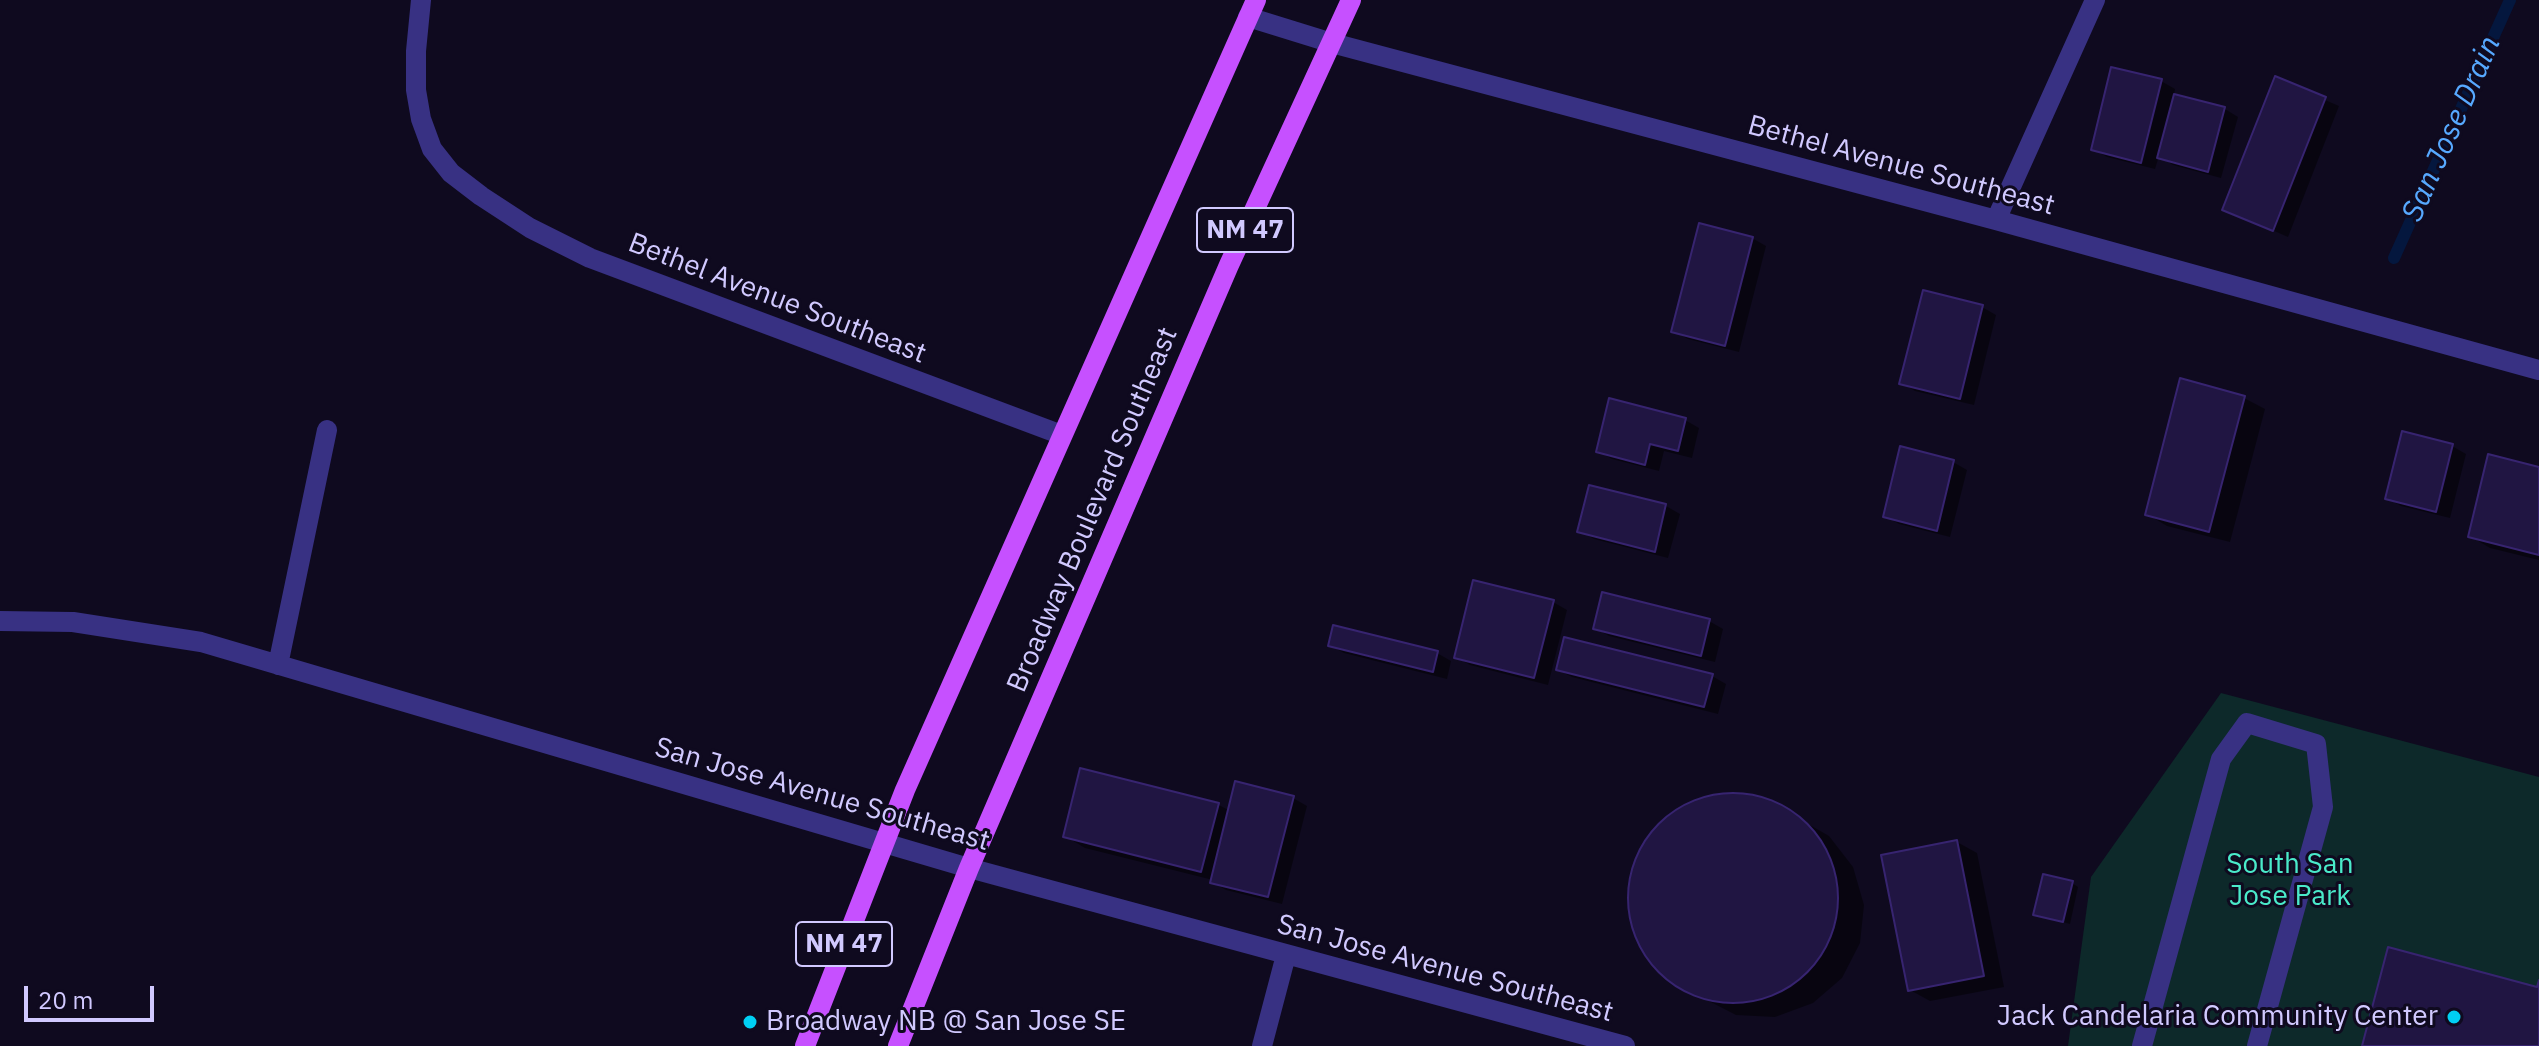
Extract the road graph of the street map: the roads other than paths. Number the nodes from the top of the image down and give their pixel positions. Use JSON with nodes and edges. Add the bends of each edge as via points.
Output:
{"nodes":[{"id":1,"x":421,"y":0,"type":"edge"},
{"id":2,"x":1351,"y":0,"type":"edge"},
{"id":3,"x":2095,"y":0,"type":"edge"},
{"id":4,"x":1252,"y":9,"type":"edge"},
{"id":5,"x":1332,"y":43,"type":"junction"},
{"id":6,"x":1996,"y":220,"type":"junction"},
{"id":7,"x":2539,"y":370,"type":"edge"},
{"id":8,"x":327,"y":430,"type":"dead end"},
{"id":9,"x":1062,"y":435,"type":"junction"},
{"id":10,"x":0,"y":621,"type":"edge"},
{"id":11,"x":278,"y":665,"type":"junction"},
{"id":12,"x":883,"y":842,"type":"junction"},
{"id":13,"x":969,"y":868,"type":"junction"},
{"id":14,"x":1286,"y":955,"type":"junction"},
{"id":15,"x":805,"y":1046,"type":"edge"},
{"id":16,"x":898,"y":1046,"type":"edge"},
{"id":17,"x":1262,"y":1046,"type":"edge"},
{"id":18,"x":1625,"y":1046,"type":"edge"},
{"id":19,"x":2142,"y":1046,"type":"edge"},
{"id":20,"x":2257,"y":1046,"type":"edge"}],
"edges":[{"from":1,"to":9,"type":"street","name":"Bethel Avenue Southeast","via":[[416,51],[421,119],[432,149],[451,173],[481,196],[590,258]]},
{"from":2,"to":5,"type":"main road","name":"Broadway Boulevard Southeast","number":"NM 47"},
{"from":3,"to":6,"type":"street"},
{"from":4,"to":5,"type":"street","name":"Bethel Avenue Southeast"},
{"from":4,"to":9,"type":"main road","name":"Broadway Boulevard Southeast","number":"NM 47"},
{"from":5,"to":6,"type":"street","name":"Bethel Avenue Southeast"},
{"from":5,"to":13,"type":"main road","name":"Broadway Boulevard Southeast","number":"NM 47","via":[[1229,265]]},
{"from":6,"to":7,"type":"street","name":"Bethel Avenue Southeast"},
{"from":8,"to":11,"type":"street"},
{"from":9,"to":12,"type":"main road","name":"Broadway Boulevard Southeast","number":"NM 47"},
{"from":10,"to":11,"type":"street","name":"San Jose Avenue Southeast","via":[[73,622],[134,631],[201,642]]},
{"from":11,"to":12,"type":"street","name":"San Jose Avenue Southeast"},
{"from":12,"to":13,"type":"street","name":"San Jose Avenue Southeast"},
{"from":12,"to":15,"type":"main road","name":"Broadway Boulevard Southeast","number":"NM 47"},
{"from":13,"to":14,"type":"street","name":"San Jose Avenue Southeast"},
{"from":13,"to":16,"type":"main road","name":"Broadway Boulevard Southeast","number":"NM 47"},
{"from":14,"to":17,"type":"street"},
{"from":14,"to":18,"type":"street","name":"San Jose Avenue Southeast"},
{"from":19,"to":20,"type":"street","via":[[2221,759],[2247,723],[2316,744],[2323,807]]}]}
